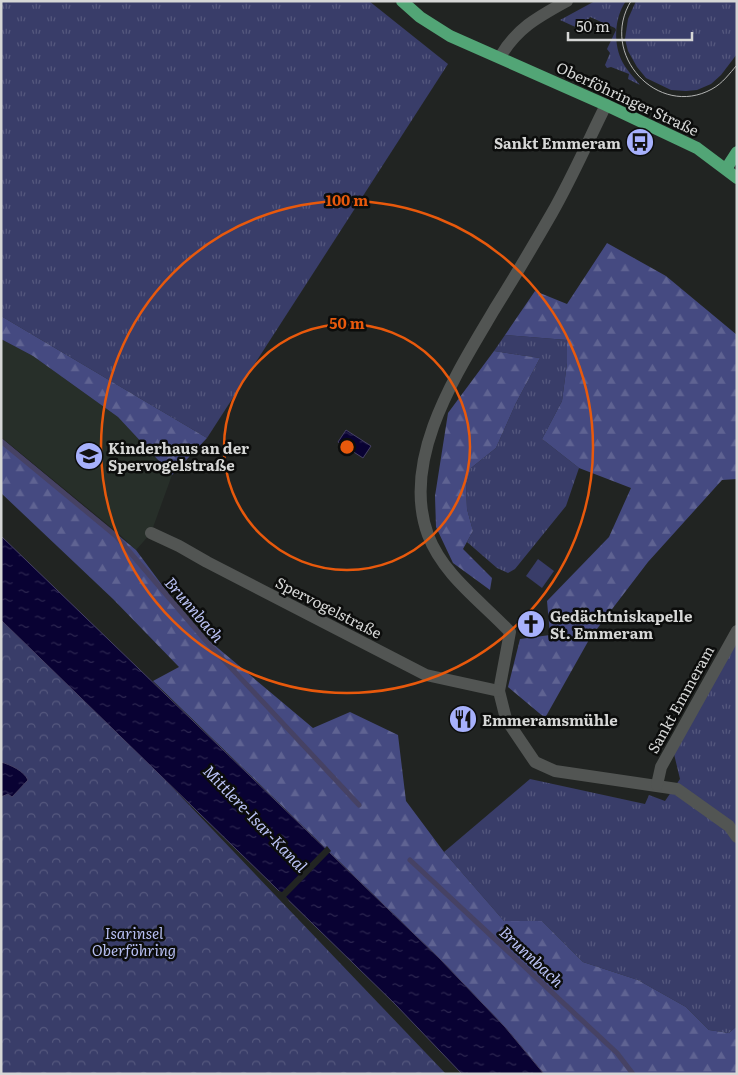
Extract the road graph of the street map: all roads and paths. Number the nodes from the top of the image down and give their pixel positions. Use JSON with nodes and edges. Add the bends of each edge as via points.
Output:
{"nodes":[{"id":1,"x":402,"y":1,"type":"edge"},
{"id":2,"x":567,"y":1,"type":"edge"},
{"id":3,"x":500,"y":58,"type":"junction"},
{"id":4,"x":606,"y":105,"type":"junction"},
{"id":5,"x":737,"y":152,"type":"edge"},
{"id":6,"x":726,"y":169,"type":"junction"},
{"id":7,"x":737,"y":178,"type":"edge"},
{"id":8,"x":151,"y":534,"type":"dead end"},
{"id":9,"x":737,"y":631,"type":"edge"},
{"id":10,"x":499,"y":691,"type":"junction"},
{"id":11,"x":657,"y":785,"type":"junction"},
{"id":12,"x":737,"y":837,"type":"edge"}],
"edges":[{"from":1,"to":3,"type":"main road","name":"Oberföhringer Straße","via":[[450,36]]},
{"from":2,"to":3,"type":"street","via":[[526,26],[509,42]]},
{"from":3,"to":4,"type":"main road","name":"Oberföhringer Straße"},
{"from":4,"to":6,"type":"main road","name":"Oberföhringer Straße","via":[[697,148]]},
{"from":4,"to":10,"type":"street","via":[[554,210],[443,402],[429,435],[422,470],[422,505],[428,534],[441,560],[510,632]]},
{"from":5,"to":6,"type":"main road"},
{"from":6,"to":7,"type":"main road","name":"Oberföhringer Straße"},
{"from":8,"to":10,"type":"street","name":"Spervogelstraße","via":[[180,546],[426,676]]},
{"from":9,"to":11,"type":"street","name":"Sankt Emmeram","via":[[661,767]]},
{"from":10,"to":11,"type":"street","via":[[506,719],[535,762],[555,771]]},
{"from":11,"to":12,"type":"street","via":[[677,789],[729,826]]}]}
